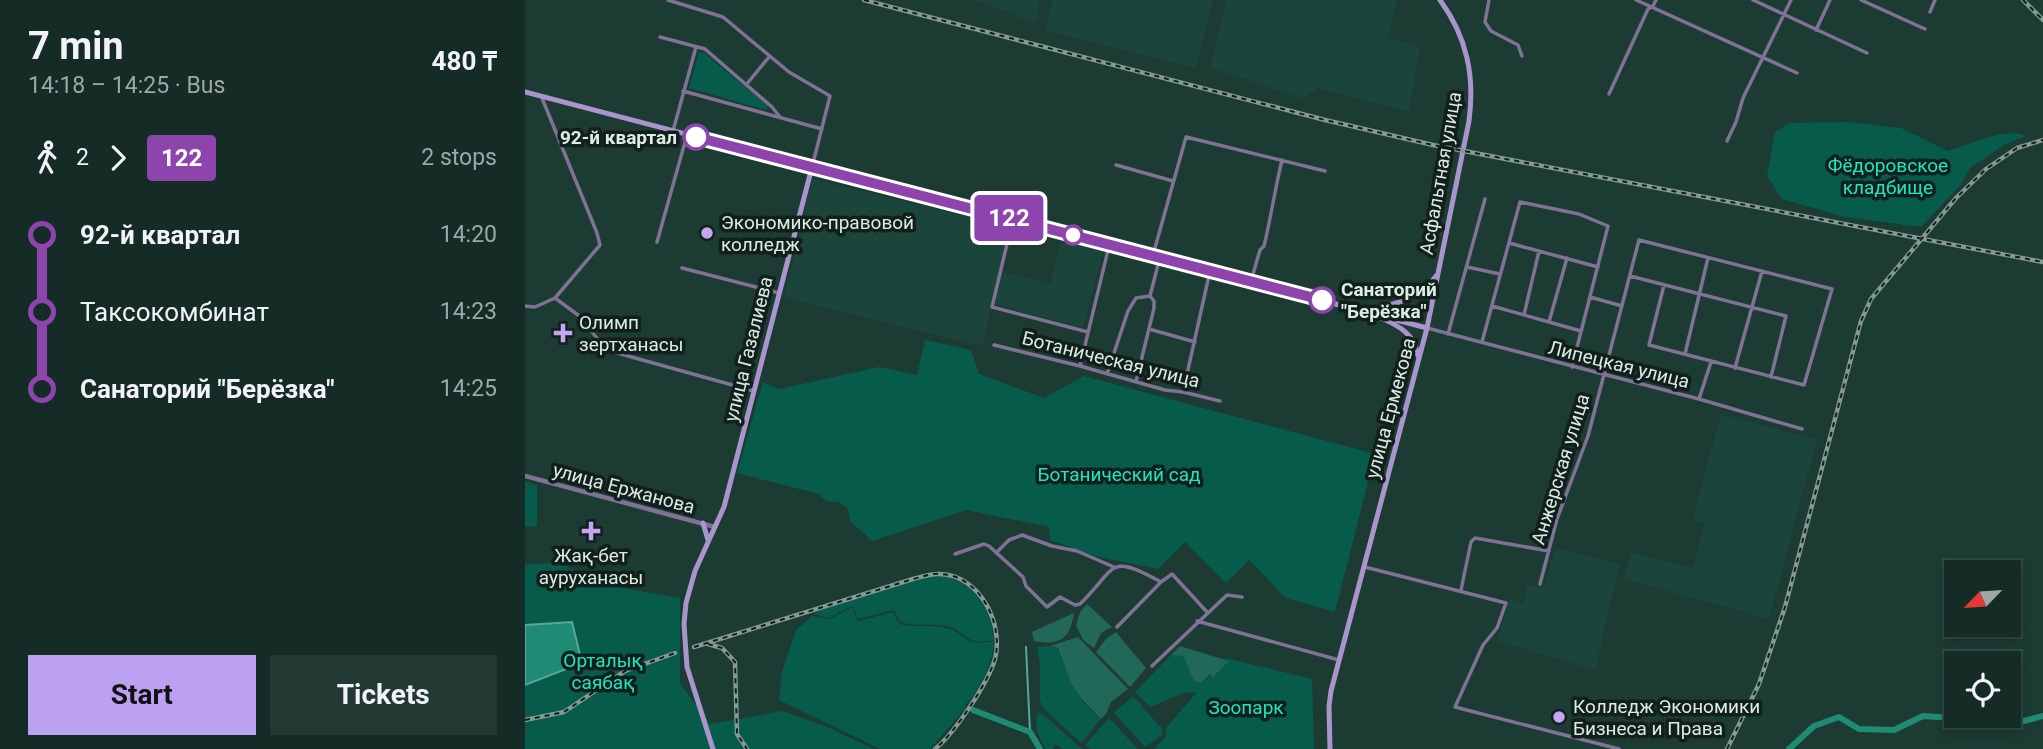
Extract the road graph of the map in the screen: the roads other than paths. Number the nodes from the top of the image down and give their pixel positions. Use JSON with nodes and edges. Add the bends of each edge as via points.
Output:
{"nodes":[{"id":1,"x":668,"y":0,"type":"edge"},
{"id":2,"x":1440,"y":0,"type":"edge"},
{"id":3,"x":1489,"y":0,"type":"edge"},
{"id":4,"x":1636,"y":0,"type":"edge"},
{"id":5,"x":1655,"y":0,"type":"edge"},
{"id":6,"x":1753,"y":0,"type":"edge"},
{"id":7,"x":1791,"y":0,"type":"edge"},
{"id":8,"x":1830,"y":0,"type":"edge"},
{"id":9,"x":1861,"y":0,"type":"edge"},
{"id":10,"x":1935,"y":0,"type":"edge"},
{"id":11,"x":1867,"y":1,"type":"edge"},
{"id":12,"x":1653,"y":6,"type":"junction"},
{"id":13,"x":1930,"y":12,"type":"dead end"},
{"id":14,"x":1784,"y":15,"type":"junction"},
{"id":15,"x":1925,"y":29,"type":"dead end"},
{"id":16,"x":1816,"y":30,"type":"junction"},
{"id":17,"x":660,"y":37,"type":"dead end"},
{"id":18,"x":696,"y":47,"type":"junction"},
{"id":19,"x":1867,"y":53,"type":"dead end"},
{"id":20,"x":769,"y":56,"type":"junction"},
{"id":21,"x":1521,"y":56,"type":"dead end"},
{"id":22,"x":1763,"y":57,"type":"junction"},
{"id":23,"x":1797,"y":73,"type":"dead end"},
{"id":24,"x":746,"y":85,"type":"junction"},
{"id":25,"x":684,"y":91,"type":"junction"},
{"id":26,"x":525,"y":92,"type":"edge"},
{"id":27,"x":1609,"y":94,"type":"dead end"},
{"id":28,"x":542,"y":98,"type":"junction"},
{"id":29,"x":780,"y":117,"type":"junction"},
{"id":30,"x":823,"y":129,"type":"junction"},
{"id":31,"x":673,"y":131,"type":"junction"},
{"id":32,"x":687,"y":135,"type":"junction"},
{"id":33,"x":1727,"y":141,"type":"dead end"},
{"id":34,"x":1282,"y":160,"type":"junction"},
{"id":35,"x":1117,"y":165,"type":"dead end"},
{"id":36,"x":812,"y":167,"type":"junction"},
{"id":37,"x":1325,"y":171,"type":"dead end"},
{"id":38,"x":1173,"y":181,"type":"junction"},
{"id":39,"x":1485,"y":199,"type":"dead end"},
{"id":40,"x":1013,"y":219,"type":"junction"},
{"id":41,"x":657,"y":242,"type":"dead end"},
{"id":42,"x":1509,"y":243,"type":"junction"},
{"id":43,"x":1109,"y":244,"type":"junction"},
{"id":44,"x":1539,"y":251,"type":"junction"},
{"id":45,"x":1153,"y":255,"type":"junction"},
{"id":46,"x":1160,"y":257,"type":"junction"},
{"id":47,"x":1567,"y":258,"type":"junction"},
{"id":48,"x":1708,"y":258,"type":"junction"},
{"id":49,"x":1467,"y":267,"type":"junction"},
{"id":50,"x":1598,"y":267,"type":"junction"},
{"id":51,"x":682,"y":268,"type":"dead end"},
{"id":52,"x":1210,"y":270,"type":"junction"},
{"id":53,"x":1762,"y":271,"type":"junction"},
{"id":54,"x":1438,"y":273,"type":"junction"},
{"id":55,"x":1500,"y":274,"type":"junction"},
{"id":56,"x":1630,"y":276,"type":"junction"},
{"id":57,"x":1251,"y":281,"type":"junction"},
{"id":58,"x":1664,"y":285,"type":"junction"},
{"id":59,"x":779,"y":293,"type":"junction"},
{"id":60,"x":1701,"y":294,"type":"junction"},
{"id":61,"x":1150,"y":296,"type":"junction"},
{"id":62,"x":1590,"y":297,"type":"junction"},
{"id":63,"x":555,"y":299,"type":"junction"},
{"id":64,"x":525,"y":306,"type":"edge"},
{"id":65,"x":1492,"y":306,"type":"junction"},
{"id":66,"x":1622,"y":306,"type":"junction"},
{"id":67,"x":1752,"y":308,"type":"junction"},
{"id":68,"x":1362,"y":311,"type":"junction"},
{"id":69,"x":1524,"y":315,"type":"junction"},
{"id":70,"x":1549,"y":322,"type":"junction"},
{"id":71,"x":1427,"y":328,"type":"junction"},
{"id":72,"x":1149,"y":329,"type":"junction"},
{"id":73,"x":1581,"y":331,"type":"junction"},
{"id":74,"x":1088,"y":332,"type":"junction"},
{"id":75,"x":1448,"y":334,"type":"junction"},
{"id":76,"x":1195,"y":342,"type":"junction"},
{"id":77,"x":1482,"y":343,"type":"junction"},
{"id":78,"x":995,"y":345,"type":"dead end"},
{"id":79,"x":1685,"y":355,"type":"junction"},
{"id":80,"x":1419,"y":359,"type":"junction"},
{"id":81,"x":1711,"y":362,"type":"junction"},
{"id":82,"x":1080,"y":366,"type":"junction"},
{"id":83,"x":1572,"y":366,"type":"junction"},
{"id":84,"x":1735,"y":368,"type":"junction"},
{"id":85,"x":1107,"y":374,"type":"junction"},
{"id":86,"x":1603,"y":374,"type":"junction"},
{"id":87,"x":1771,"y":377,"type":"junction"},
{"id":88,"x":1136,"y":382,"type":"junction"},
{"id":89,"x":754,"y":391,"type":"junction"},
{"id":90,"x":1183,"y":392,"type":"junction"},
{"id":91,"x":1699,"y":399,"type":"junction"},
{"id":92,"x":1220,"y":401,"type":"dead end"},
{"id":93,"x":1803,"y":429,"type":"dead end"},
{"id":94,"x":525,"y":476,"type":"edge"},
{"id":95,"x":703,"y":523,"type":"junction"},
{"id":96,"x":715,"y":527,"type":"junction"},
{"id":97,"x":708,"y":540,"type":"junction"},
{"id":98,"x":1549,"y":551,"type":"junction"},
{"id":99,"x":996,"y":553,"type":"junction"},
{"id":100,"x":955,"y":554,"type":"dead end"},
{"id":101,"x":1114,"y":567,"type":"junction"},
{"id":102,"x":1365,"y":568,"type":"junction"},
{"id":103,"x":1161,"y":582,"type":"junction"},
{"id":104,"x":1540,"y":584,"type":"dead end"},
{"id":105,"x":1460,"y":591,"type":"junction"},
{"id":106,"x":1242,"y":597,"type":"dead end"},
{"id":107,"x":1207,"y":612,"type":"junction"},
{"id":108,"x":1197,"y":621,"type":"junction"},
{"id":109,"x":1117,"y":627,"type":"dead end"},
{"id":110,"x":1339,"y":660,"type":"junction"},
{"id":111,"x":1152,"y":666,"type":"dead end"},
{"id":112,"x":713,"y":749,"type":"edge"},
{"id":113,"x":1330,"y":749,"type":"edge"},
{"id":114,"x":1619,"y":749,"type":"edge"}],
"edges":[{"from":1,"to":20,"type":"street","via":[[723,17]]},
{"from":2,"to":54,"type":"main road","name":"Асфальтная улица","via":[[1453,19],[1468,61],[1471,96]]},
{"from":3,"to":21,"type":"street","via":[[1485,22],[1491,31],[1518,45]]},
{"from":4,"to":12,"type":"street"},
{"from":5,"to":12,"type":"street"},
{"from":6,"to":14,"type":"street"},
{"from":7,"to":14,"type":"street"},
{"from":8,"to":16,"type":"street"},
{"from":9,"to":11,"type":"street"},
{"from":10,"to":13,"type":"street"},
{"from":11,"to":15,"type":"street"},
{"from":12,"to":22,"type":"street"},
{"from":12,"to":27,"type":"street"},
{"from":14,"to":16,"type":"street"},
{"from":14,"to":22,"type":"street"},
{"from":16,"to":19,"type":"street"},
{"from":17,"to":18,"type":"street"},
{"from":18,"to":24,"type":"street","via":[[705,49]]},
{"from":18,"to":25,"type":"street"},
{"from":20,"to":24,"type":"street"},
{"from":20,"to":30,"type":"street","name":"улица Газалиева","via":[[830,96]]},
{"from":22,"to":23,"type":"street"},
{"from":22,"to":33,"type":"street"},
{"from":24,"to":29,"type":"street"},
{"from":25,"to":29,"type":"street"},
{"from":25,"to":31,"type":"street"},
{"from":26,"to":28,"type":"main road","name":"улица Ермекова"},
{"from":28,"to":31,"type":"main road","name":"улица Ермекова"},
{"from":28,"to":63,"type":"street","via":[[600,240],[597,251]]},
{"from":29,"to":30,"type":"street"},
{"from":30,"to":36,"type":"street","name":"улица Газалиева"},
{"from":31,"to":32,"type":"main road","name":"улица Ермекова"},
{"from":32,"to":36,"type":"main road","name":"улица Ермекова"},
{"from":32,"to":41,"type":"street"},
{"from":34,"to":37,"type":"street"},
{"from":34,"to":38,"type":"street","via":[[1188,137]]},
{"from":34,"to":57,"type":"street","via":[[1267,235]]},
{"from":35,"to":38,"type":"street"},
{"from":36,"to":40,"type":"main road","name":"улица Ермекова"},
{"from":36,"to":59,"type":"main road","name":"улица Газалиева"},
{"from":38,"to":45,"type":"street"},
{"from":39,"to":49,"type":"street"},
{"from":40,"to":43,"type":"main road","name":"улица Ермекова"},
{"from":40,"to":74,"type":"street","via":[[992,307]]},
{"from":42,"to":44,"type":"street"},
{"from":42,"to":50,"type":"street","via":[[1520,202],[1579,214],[1608,226]]},
{"from":42,"to":55,"type":"street"},
{"from":43,"to":45,"type":"main road","name":"улица Ермекова"},
{"from":43,"to":74,"type":"street"},
{"from":44,"to":47,"type":"street"},
{"from":44,"to":69,"type":"street"},
{"from":45,"to":46,"type":"main road","name":"улица Ермекова"},
{"from":46,"to":52,"type":"main road","name":"улица Ермекова"},
{"from":46,"to":61,"type":"street"},
{"from":47,"to":50,"type":"street"},
{"from":47,"to":70,"type":"street"},
{"from":48,"to":53,"type":"street"},
{"from":48,"to":56,"type":"street","name":"Анжерская улица","via":[[1639,240]]},
{"from":48,"to":60,"type":"street"},
{"from":49,"to":55,"type":"street"},
{"from":49,"to":75,"type":"street"},
{"from":50,"to":62,"type":"street"},
{"from":51,"to":59,"type":"street"},
{"from":52,"to":57,"type":"main road","name":"улица Ермекова"},
{"from":52,"to":76,"type":"street"},
{"from":53,"to":67,"type":"street"},
{"from":53,"to":87,"type":"street","via":[[1832,289],[1804,386]]},
{"from":54,"to":68,"type":"main road","via":[[1415,294]]},
{"from":54,"to":71,"type":"main road","name":"Асфальтная улица"},
{"from":55,"to":65,"type":"street"},
{"from":56,"to":58,"type":"street"},
{"from":56,"to":66,"type":"street","name":"Анжерская улица"},
{"from":57,"to":68,"type":"main road","name":"улица Ермекова"},
{"from":58,"to":60,"type":"street"},
{"from":58,"to":79,"type":"street","via":[[1649,345]]},
{"from":59,"to":89,"type":"main road","name":"улица Газалиева"},
{"from":60,"to":67,"type":"street"},
{"from":60,"to":79,"type":"street"},
{"from":61,"to":72,"type":"street","via":[[1154,308]]},
{"from":61,"to":85,"type":"street","via":[[1136,298],[1128,310]]},
{"from":62,"to":66,"type":"street"},
{"from":62,"to":73,"type":"street"},
{"from":63,"to":64,"type":"street"},
{"from":63,"to":89,"type":"street","via":[[582,318],[610,351]]},
{"from":65,"to":69,"type":"street"},
{"from":65,"to":77,"type":"street"},
{"from":66,"to":86,"type":"street","name":"Анжерская улица"},
{"from":67,"to":84,"type":"street"},
{"from":67,"to":87,"type":"street","via":[[1786,317]]},
{"from":68,"to":71,"type":"main road","name":"улица Ермекова"},
{"from":68,"to":80,"type":"main road","via":[[1398,326],[1412,338]]},
{"from":69,"to":70,"type":"street"},
{"from":70,"to":73,"type":"street"},
{"from":71,"to":75,"type":"street","name":"Липецкая улица"},
{"from":71,"to":80,"type":"main road","name":"улица Ермекова"},
{"from":72,"to":76,"type":"street"},
{"from":72,"to":88,"type":"street"},
{"from":73,"to":83,"type":"street"},
{"from":74,"to":82,"type":"street"},
{"from":75,"to":77,"type":"street","name":"Липецкая улица"},
{"from":76,"to":90,"type":"street"},
{"from":77,"to":83,"type":"street","name":"Липецкая улица"},
{"from":78,"to":82,"type":"street","name":"Ботаническая улица"},
{"from":79,"to":81,"type":"street"},
{"from":80,"to":102,"type":"main road","name":"улица Ермекова"},
{"from":81,"to":84,"type":"street"},
{"from":81,"to":91,"type":"street"},
{"from":82,"to":85,"type":"street","name":"Ботаническая улица"},
{"from":83,"to":86,"type":"street","name":"Липецкая улица"},
{"from":84,"to":87,"type":"street"},
{"from":85,"to":88,"type":"street","name":"Ботаническая улица"},
{"from":86,"to":91,"type":"street","name":"Липецкая улица"},
{"from":86,"to":98,"type":"street","name":"Анжерская улица","via":[[1585,445]]},
{"from":88,"to":90,"type":"street","name":"Ботаническая улица"},
{"from":89,"to":96,"type":"main road","name":"улица Газалиева"},
{"from":90,"to":92,"type":"street","name":"Ботаническая улица"},
{"from":91,"to":93,"type":"street","name":"Липецкая улица"},
{"from":94,"to":95,"type":"street","name":"улица Ержанова"},
{"from":95,"to":96,"type":"street","name":"улица Ержанова"},
{"from":95,"to":97,"type":"main road"},
{"from":96,"to":97,"type":"main road","name":"улица Газалиева"},
{"from":97,"to":112,"type":"main road","name":"улица Газалиева","via":[[686,603],[684,645],[691,686]]},
{"from":98,"to":104,"type":"street","name":"Анжерская улица"},
{"from":98,"to":105,"type":"street","via":[[1475,538]]},
{"from":99,"to":100,"type":"street","via":[[984,544]]},
{"from":99,"to":101,"type":"street","via":[[1009,540],[1022,536]]},
{"from":99,"to":101,"type":"street","via":[[1047,607],[1060,597],[1080,604]]},
{"from":101,"to":103,"type":"street","via":[[1134,568]]},
{"from":102,"to":105,"type":"street"},
{"from":102,"to":110,"type":"main road","name":"улица Ермекова"},
{"from":103,"to":107,"type":"street","via":[[1172,574]]},
{"from":103,"to":109,"type":"street"},
{"from":105,"to":114,"type":"street","via":[[1506,603],[1455,707]]},
{"from":106,"to":107,"type":"street","via":[[1227,595]]},
{"from":107,"to":108,"type":"street"},
{"from":108,"to":110,"type":"street"},
{"from":108,"to":111,"type":"street"},
{"from":110,"to":113,"type":"main road","name":"улица Ермекова","via":[[1329,706]]}]}
